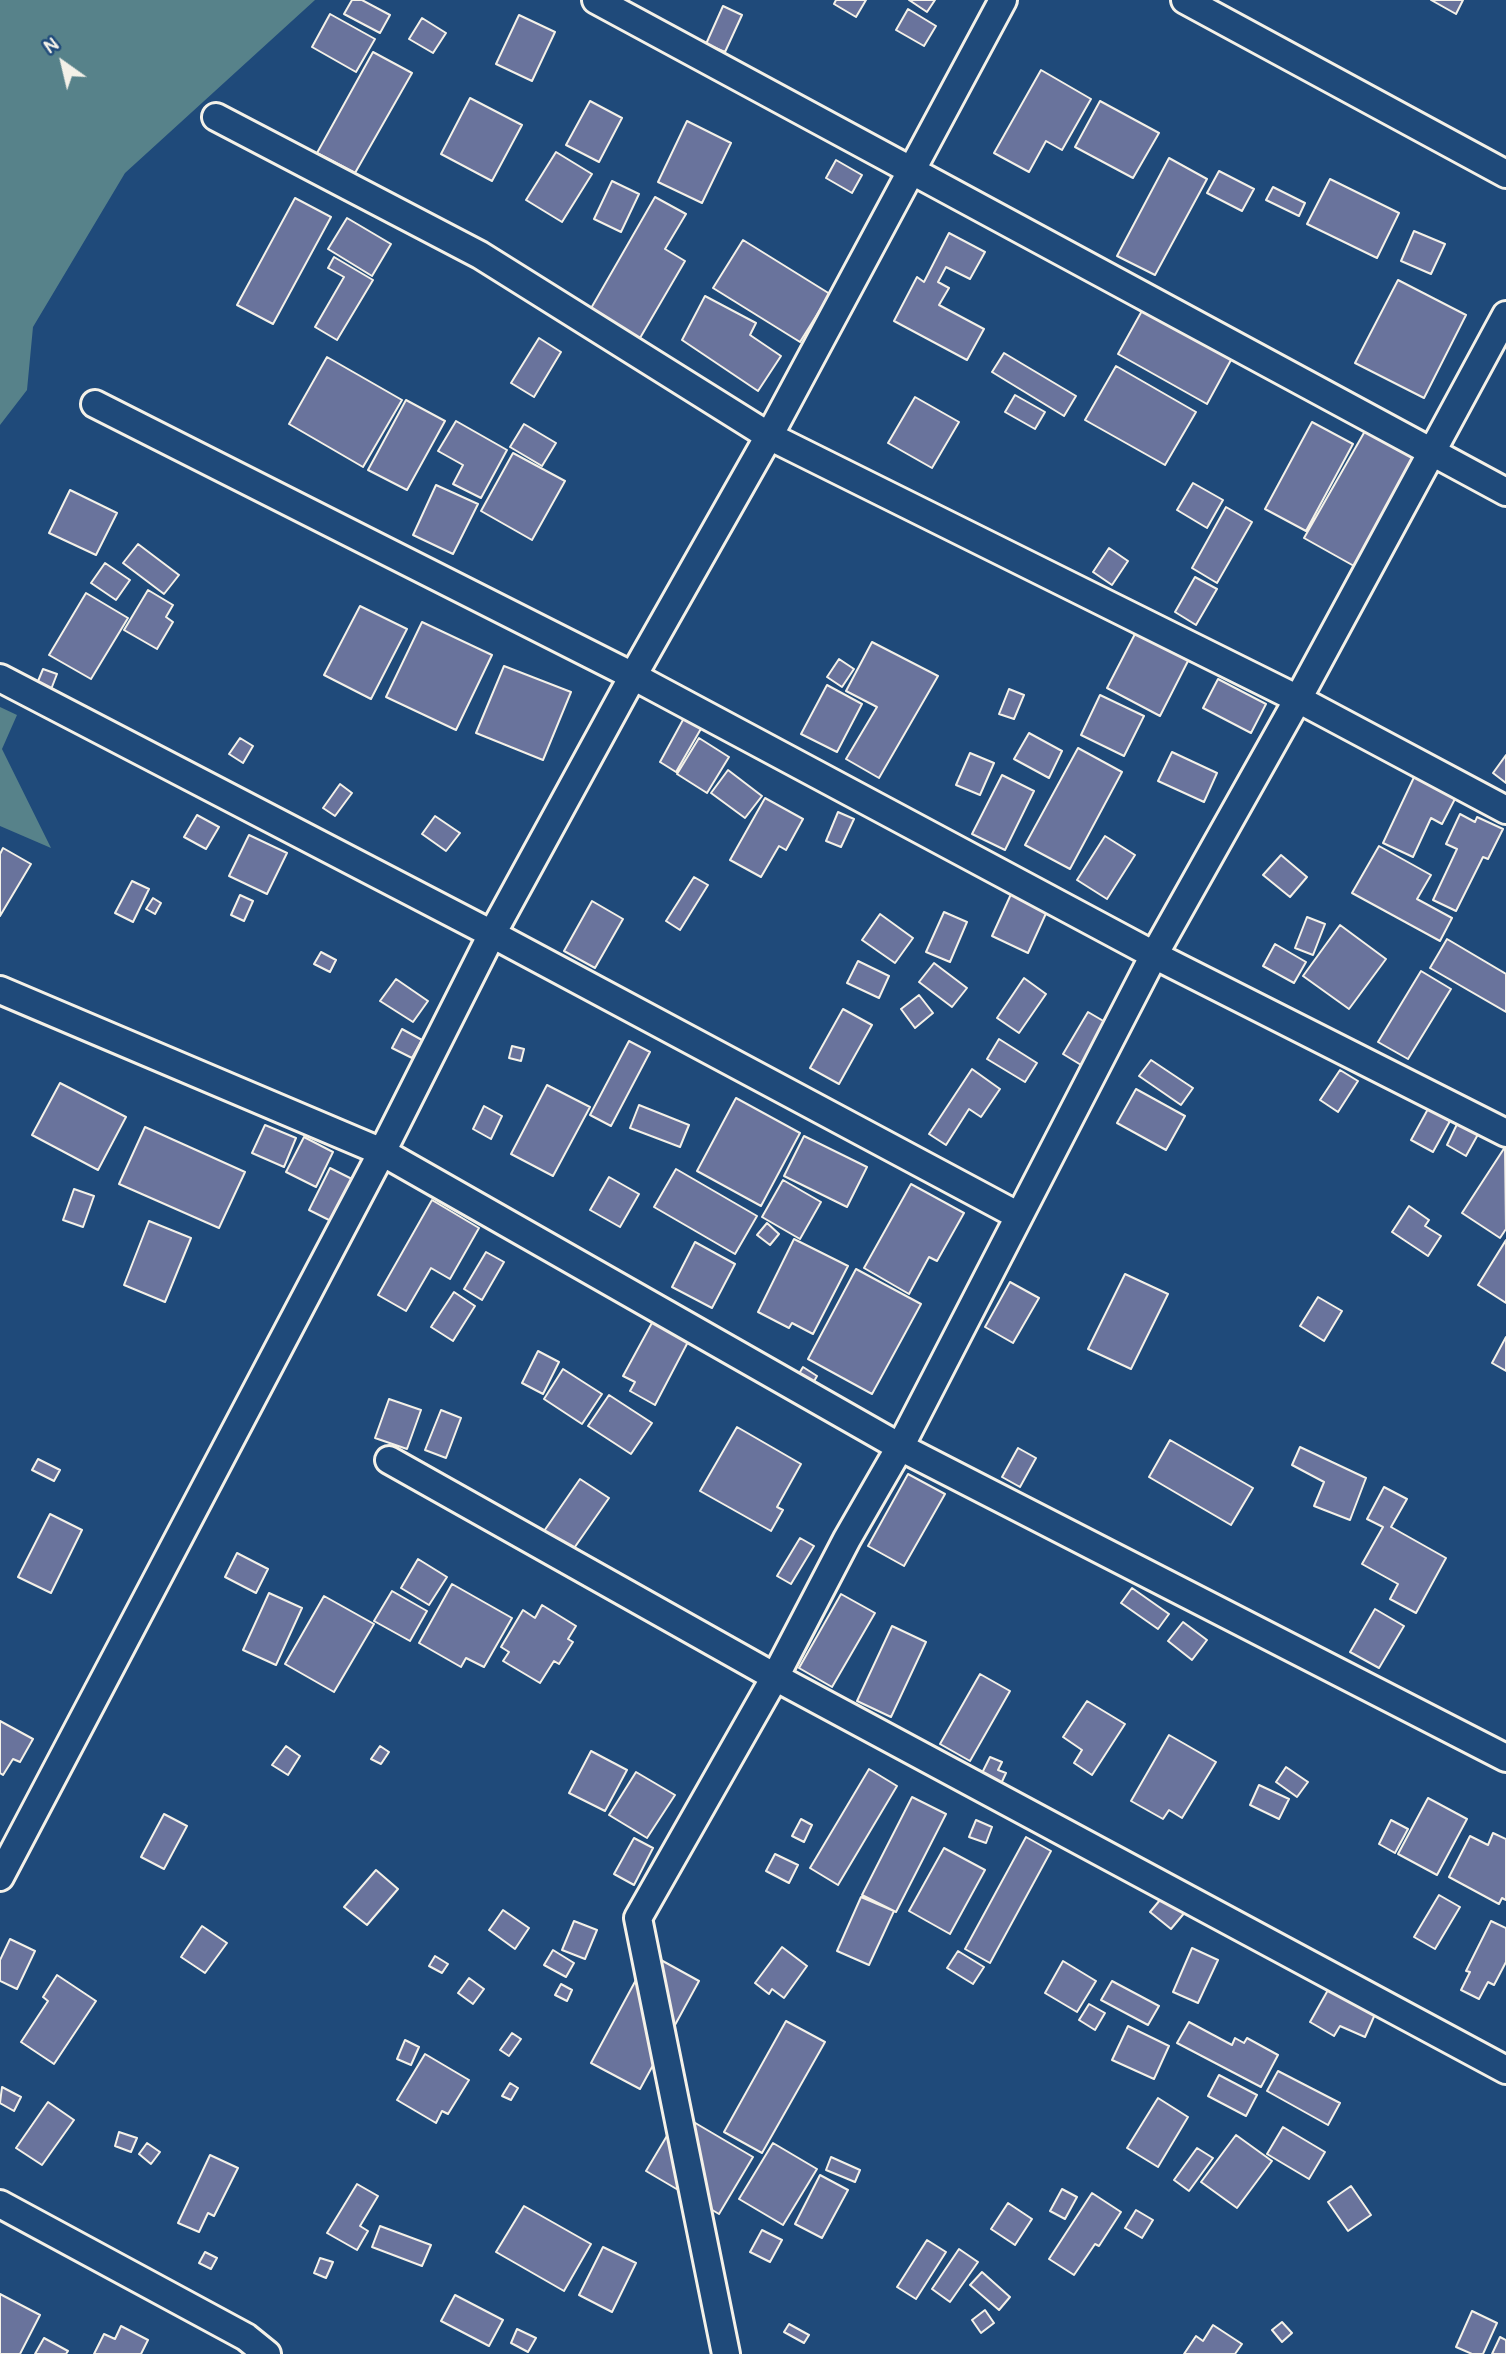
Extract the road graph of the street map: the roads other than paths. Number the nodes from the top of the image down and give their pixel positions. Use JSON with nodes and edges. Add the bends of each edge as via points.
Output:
{"nodes":[{"id":1,"x":596,"y":0,"type":"edge"},
{"id":2,"x":1003,"y":0,"type":"edge"},
{"id":3,"x":1185,"y":0,"type":"edge"},
{"id":4,"x":216,"y":117,"type":"dead end"},
{"id":5,"x":912,"y":170,"type":"junction"},
{"id":6,"x":1506,"y":174,"type":"edge"},
{"id":7,"x":1506,"y":315,"type":"edge"},
{"id":8,"x":96,"y":404,"type":"dead end"},
{"id":9,"x":769,"y":436,"type":"junction"},
{"id":10,"x":1432,"y":451,"type":"junction"},
{"id":11,"x":1506,"y":492,"type":"edge"},
{"id":12,"x":633,"y":676,"type":"junction"},
{"id":13,"x":0,"y":678,"type":"edge"},
{"id":14,"x":1298,"y":699,"type":"junction"},
{"id":15,"x":1506,"y":810,"type":"edge"},
{"id":16,"x":492,"y":934,"type":"junction"},
{"id":17,"x":1154,"y":955,"type":"junction"},
{"id":18,"x":0,"y":990,"type":"edge"},
{"id":19,"x":1506,"y":1133,"type":"edge"},
{"id":20,"x":382,"y":1152,"type":"junction"},
{"id":21,"x":1019,"y":1216,"type":"junction"},
{"id":22,"x":900,"y":1447,"type":"junction"},
{"id":23,"x":389,"y":1460,"type":"dead end"},
{"id":24,"x":775,"y":1676,"type":"junction"},
{"id":25,"x":1506,"y":1758,"type":"edge"},
{"id":26,"x":0,"y":1877,"type":"edge"},
{"id":27,"x":1506,"y":2070,"type":"edge"},
{"id":28,"x":0,"y":2204,"type":"edge"},
{"id":29,"x":267,"y":2354,"type":"edge"},
{"id":30,"x":726,"y":2354,"type":"edge"}],
"edges":[{"from":1,"to":5,"type":"street"},
{"from":2,"to":5,"type":"street"},
{"from":3,"to":6,"type":"street"},
{"from":4,"to":9,"type":"street","via":[[480,255]]},
{"from":5,"to":9,"type":"street"},
{"from":5,"to":10,"type":"street"},
{"from":7,"to":10,"type":"street"},
{"from":8,"to":12,"type":"street"},
{"from":9,"to":12,"type":"street"},
{"from":9,"to":14,"type":"street"},
{"from":10,"to":11,"type":"street"},
{"from":10,"to":14,"type":"street"},
{"from":12,"to":16,"type":"street"},
{"from":12,"to":17,"type":"street"},
{"from":13,"to":16,"type":"street"},
{"from":14,"to":15,"type":"street"},
{"from":14,"to":17,"type":"street"},
{"from":16,"to":20,"type":"street"},
{"from":16,"to":21,"type":"street"},
{"from":17,"to":19,"type":"street"},
{"from":17,"to":21,"type":"street"},
{"from":18,"to":20,"type":"street"},
{"from":20,"to":22,"type":"street"},
{"from":20,"to":26,"type":"street"},
{"from":21,"to":22,"type":"street"},
{"from":22,"to":24,"type":"street"},
{"from":22,"to":25,"type":"street"},
{"from":23,"to":24,"type":"street"},
{"from":24,"to":27,"type":"street"},
{"from":24,"to":30,"type":"street","via":[[638,1918]]},
{"from":28,"to":29,"type":"street","via":[[247,2337]]}]}
